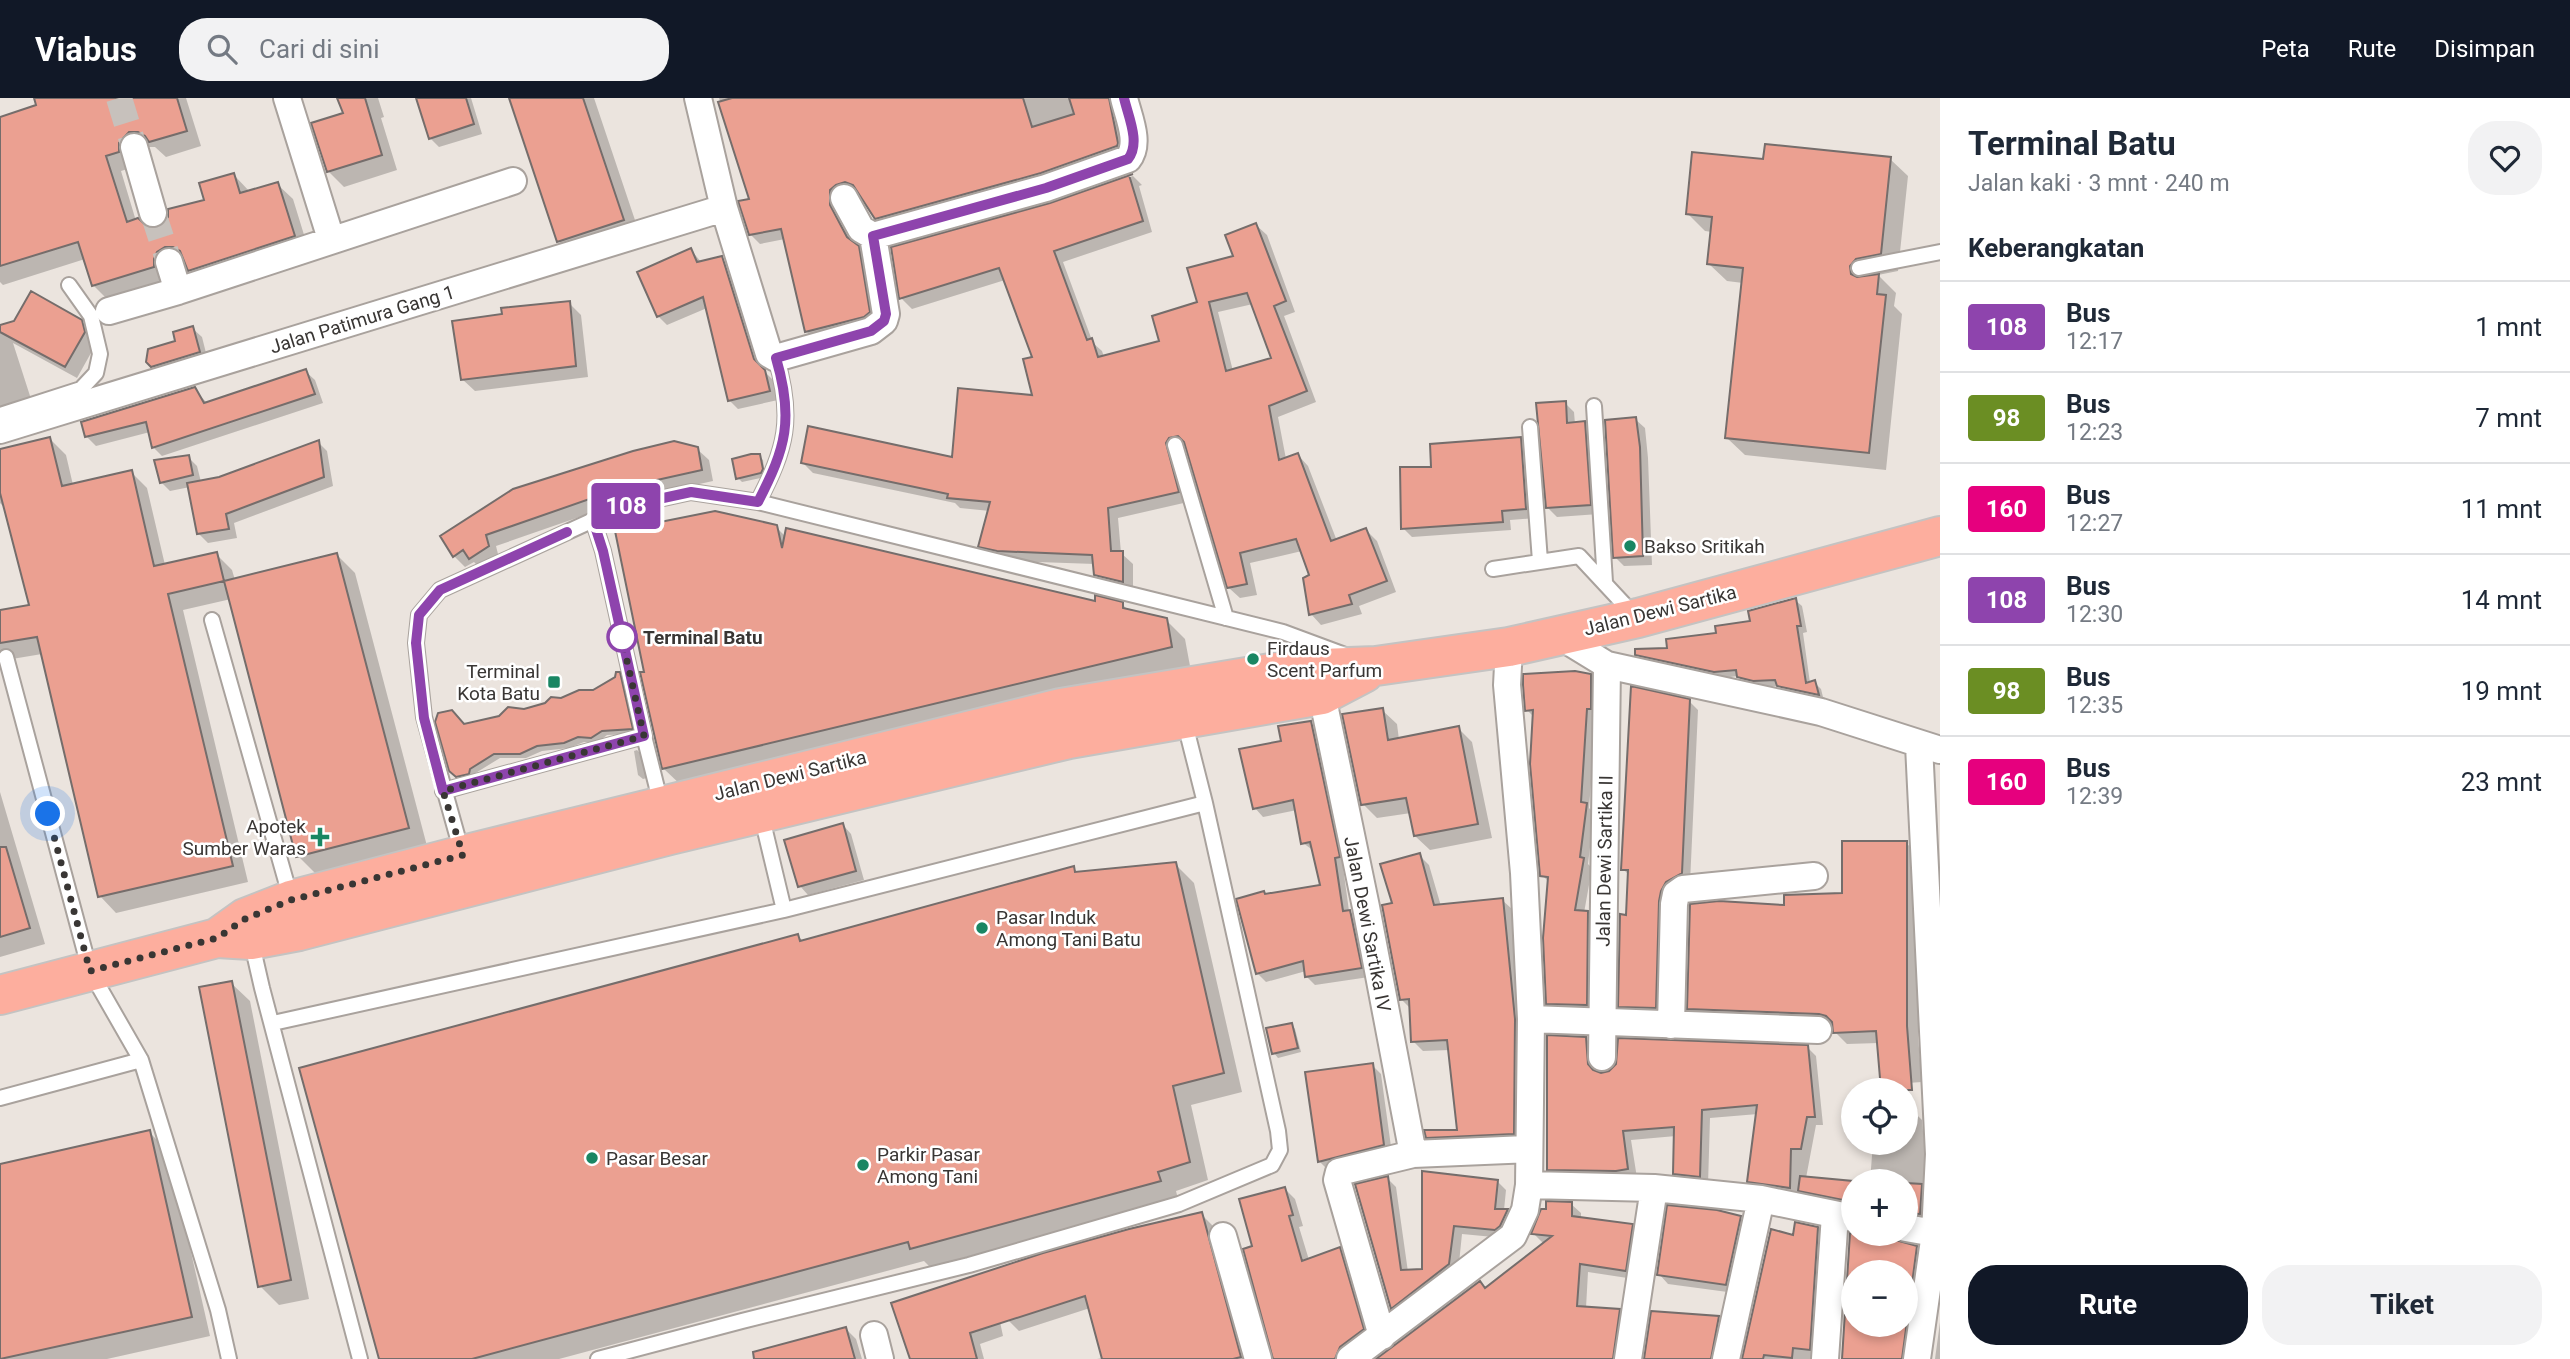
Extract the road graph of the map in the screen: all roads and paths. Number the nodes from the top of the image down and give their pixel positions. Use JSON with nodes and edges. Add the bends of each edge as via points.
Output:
{"nodes":[{"id":1,"x":698,"y":98,"type":"edge"},
{"id":2,"x":1124,"y":98,"type":"edge"},
{"id":3,"x":292,"y":99,"type":"edge"},
{"id":4,"x":134,"y":147,"type":"tunnel mouth"},
{"id":5,"x":513,"y":181,"type":"dead end"},
{"id":6,"x":845,"y":198,"type":"dead end"},
{"id":7,"x":724,"y":208,"type":"junction"},
{"id":8,"x":153,"y":213,"type":"tunnel mouth"},
{"id":9,"x":873,"y":236,"type":"junction"},
{"id":10,"x":331,"y":239,"type":"junction"},
{"id":11,"x":1940,"y":252,"type":"edge"},
{"id":12,"x":169,"y":262,"type":"tunnel mouth"},
{"id":13,"x":1859,"y":268,"type":"dead end"},
{"id":14,"x":69,"y":285,"type":"dead end"},
{"id":15,"x":178,"y":291,"type":"junction"},
{"id":16,"x":109,"y":311,"type":"dead end"},
{"id":17,"x":778,"y":364,"type":"junction"},
{"id":18,"x":1594,"y":406,"type":"dead end"},
{"id":19,"x":0,"y":415,"type":"edge"},
{"id":20,"x":1530,"y":427,"type":"dead end"},
{"id":21,"x":0,"y":430,"type":"edge"},
{"id":22,"x":1175,"y":445,"type":"dead end"},
{"id":23,"x":758,"y":502,"type":"junction"},
{"id":24,"x":593,"y":520,"type":"junction"},
{"id":25,"x":1940,"y":536,"type":"edge"},
{"id":26,"x":1541,"y":561,"type":"junction"},
{"id":27,"x":1493,"y":569,"type":"dead end"},
{"id":28,"x":1605,"y":582,"type":"junction"},
{"id":29,"x":1226,"y":618,"type":"junction"},
{"id":30,"x":1638,"y":618,"type":"junction"},
{"id":31,"x":212,"y":620,"type":"dead end"},
{"id":32,"x":1558,"y":635,"type":"junction"},
{"id":33,"x":1509,"y":647,"type":"junction"},
{"id":34,"x":6,"y":657,"type":"dead end"},
{"id":35,"x":1607,"y":664,"type":"junction"},
{"id":36,"x":1376,"y":666,"type":"junction"},
{"id":37,"x":1322,"y":695,"type":"junction"},
{"id":38,"x":1184,"y":718,"type":"junction"},
{"id":39,"x":1065,"y":724,"type":"junction"},
{"id":40,"x":644,"y":736,"type":"junction"},
{"id":41,"x":1930,"y":748,"type":"edge"},
{"id":42,"x":443,"y":791,"type":"junction"},
{"id":43,"x":1205,"y":803,"type":"junction"},
{"id":44,"x":761,"y":814,"type":"junction"},
{"id":45,"x":666,"y":821,"type":"junction"},
{"id":46,"x":467,"y":870,"type":"junction"},
{"id":47,"x":1814,"y":876,"type":"dead end"},
{"id":48,"x":784,"y":910,"type":"junction"},
{"id":49,"x":295,"y":916,"type":"junction"},
{"id":50,"x":238,"y":932,"type":"junction"},
{"id":51,"x":90,"y":971,"type":"junction"},
{"id":52,"x":0,"y":995,"type":"edge"},
{"id":53,"x":1531,"y":1019,"type":"junction"},
{"id":54,"x":272,"y":1023,"type":"junction"},
{"id":55,"x":1602,"y":1023,"type":"junction"},
{"id":56,"x":1671,"y":1025,"type":"junction"},
{"id":57,"x":1818,"y":1030,"type":"dead end"},
{"id":58,"x":1602,"y":1057,"type":"dead end"},
{"id":59,"x":141,"y":1060,"type":"junction"},
{"id":60,"x":0,"y":1098,"type":"edge"},
{"id":61,"x":1529,"y":1149,"type":"junction"},
{"id":62,"x":1412,"y":1154,"type":"junction"},
{"id":63,"x":1530,"y":1185,"type":"junction"},
{"id":64,"x":1654,"y":1188,"type":"junction"},
{"id":65,"x":1761,"y":1199,"type":"junction"},
{"id":66,"x":1841,"y":1216,"type":"edge"},
{"id":67,"x":1918,"y":1230,"type":"edge"},
{"id":68,"x":1937,"y":1234,"type":"edge"},
{"id":69,"x":1223,"y":1236,"type":"dead end"},
{"id":70,"x":1841,"y":1239,"type":"edge"},
{"id":71,"x":1382,"y":1336,"type":"junction"},
{"id":72,"x":229,"y":1359,"type":"edge"},
{"id":73,"x":360,"y":1359,"type":"edge"},
{"id":74,"x":598,"y":1359,"type":"edge"},
{"id":75,"x":1258,"y":1359,"type":"edge"},
{"id":76,"x":1352,"y":1359,"type":"edge"},
{"id":77,"x":1628,"y":1359,"type":"edge"},
{"id":78,"x":1726,"y":1359,"type":"edge"},
{"id":79,"x":1825,"y":1359,"type":"edge"},
{"id":80,"x":1917,"y":1359,"type":"edge"}],
"edges":[{"from":1,"to":7,"type":"street"},
{"from":2,"to":9,"type":"street","via":[[1135,145],[1128,159],[1046,188]]},
{"from":3,"to":10,"type":"street"},
{"from":4,"to":8,"type":"street"},
{"from":5,"to":10,"type":"street"},
{"from":6,"to":9,"type":"street","via":[[861,229]]},
{"from":7,"to":17,"type":"street","via":[[769,354]]},
{"from":7,"to":21,"type":"street","name":"Jalan Patimura Gang 1"},
{"from":9,"to":17,"type":"street","via":[[884,321],[871,331]]},
{"from":10,"to":15,"type":"street"},
{"from":11,"to":13,"type":"lane"},
{"from":12,"to":15,"type":"street"},
{"from":14,"to":19,"type":"lane","via":[[91,316],[100,354],[96,373],[81,389]]},
{"from":15,"to":16,"type":"street"},
{"from":17,"to":23,"type":"lane","via":[[787,418],[778,463]]},
{"from":18,"to":28,"type":"lane"},
{"from":20,"to":26,"type":"lane"},
{"from":22,"to":29,"type":"lane"},
{"from":23,"to":24,"type":"lane","via":[[691,492],[622,507]]},
{"from":23,"to":29,"type":"lane"},
{"from":24,"to":40,"type":"lane"},
{"from":24,"to":42,"type":"lane","via":[[440,590],[419,615],[416,643],[424,718]]},
{"from":25,"to":30,"type":"main road","name":"Jalan Dewi Sartika"},
{"from":26,"to":27,"type":"lane"},
{"from":26,"to":28,"type":"lane","via":[[1579,556]]},
{"from":28,"to":30,"type":"lane"},
{"from":29,"to":36,"type":"lane","via":[[1283,632]]},
{"from":30,"to":32,"type":"main road","name":"Jalan Dewi Sartika"},
{"from":31,"to":49,"type":"lane"},
{"from":32,"to":33,"type":"main road","name":"Jalan Dewi Sartika"},
{"from":32,"to":35,"type":"street"},
{"from":33,"to":36,"type":"main road","name":"Jalan Dewi Sartika"},
{"from":33,"to":53,"type":"street","via":[[1507,685]]},
{"from":34,"to":51,"type":"lane"},
{"from":35,"to":41,"type":"street","via":[[1821,712]]},
{"from":35,"to":55,"type":"street","name":"Jalan Dewi Sartika II"},
{"from":36,"to":37,"type":"main road","name":"Jalan Dewi Sartika"},
{"from":36,"to":39,"type":"main road","name":"Jalan Dewi Sartika","via":[[1295,669]]},
{"from":37,"to":38,"type":"main road","name":"Jalan Dewi Sartika"},
{"from":37,"to":62,"type":"street","name":"Jalan Dewi Sartika IV"},
{"from":38,"to":39,"type":"main road","name":"Jalan Dewi Sartika"},
{"from":38,"to":43,"type":"lane"},
{"from":39,"to":44,"type":"main road","name":"Jalan Dewi Sartika"},
{"from":39,"to":45,"type":"main road","name":"Jalan Dewi Sartika"},
{"from":40,"to":42,"type":"lane"},
{"from":40,"to":45,"type":"lane"},
{"from":41,"to":68,"type":"street"},
{"from":42,"to":46,"type":"lane"},
{"from":43,"to":48,"type":"lane"},
{"from":43,"to":74,"type":"lane","via":[[1278,1131],[1280,1150],[1272,1165],[1179,1204],[969,1265]]},
{"from":44,"to":45,"type":"main road","name":"Jalan Dewi Sartika"},
{"from":44,"to":48,"type":"lane"},
{"from":45,"to":46,"type":"main road","name":"Jalan Dewi Sartika"},
{"from":46,"to":49,"type":"main road","name":"Jalan Dewi Sartika"},
{"from":47,"to":56,"type":"street","via":[[1683,889],[1676,894]]},
{"from":48,"to":54,"type":"lane"},
{"from":49,"to":50,"type":"main road","name":"Jalan Dewi Sartika"},
{"from":50,"to":51,"type":"main road","name":"Jalan Dewi Sartika"},
{"from":50,"to":54,"type":"lane"},
{"from":51,"to":52,"type":"main road","name":"Jalan Dewi Sartika"},
{"from":51,"to":59,"type":"lane"},
{"from":53,"to":55,"type":"street"},
{"from":53,"to":61,"type":"street"},
{"from":54,"to":73,"type":"lane"},
{"from":55,"to":56,"type":"street"},
{"from":55,"to":58,"type":"street","name":"Jalan Dewi Sartika II"},
{"from":56,"to":57,"type":"street"},
{"from":59,"to":60,"type":"lane"},
{"from":59,"to":72,"type":"lane"},
{"from":61,"to":62,"type":"street"},
{"from":61,"to":63,"type":"street"},
{"from":62,"to":71,"type":"street","via":[[1336,1175]]},
{"from":63,"to":64,"type":"street"},
{"from":63,"to":71,"type":"street","via":[[1513,1236]]},
{"from":64,"to":65,"type":"street"},
{"from":64,"to":77,"type":"street"},
{"from":65,"to":66,"type":"street"},
{"from":65,"to":78,"type":"street"},
{"from":67,"to":68,"type":"street"},
{"from":68,"to":80,"type":"street"},
{"from":69,"to":75,"type":"street"},
{"from":70,"to":79,"type":"street"},
{"from":71,"to":76,"type":"street"}]}
